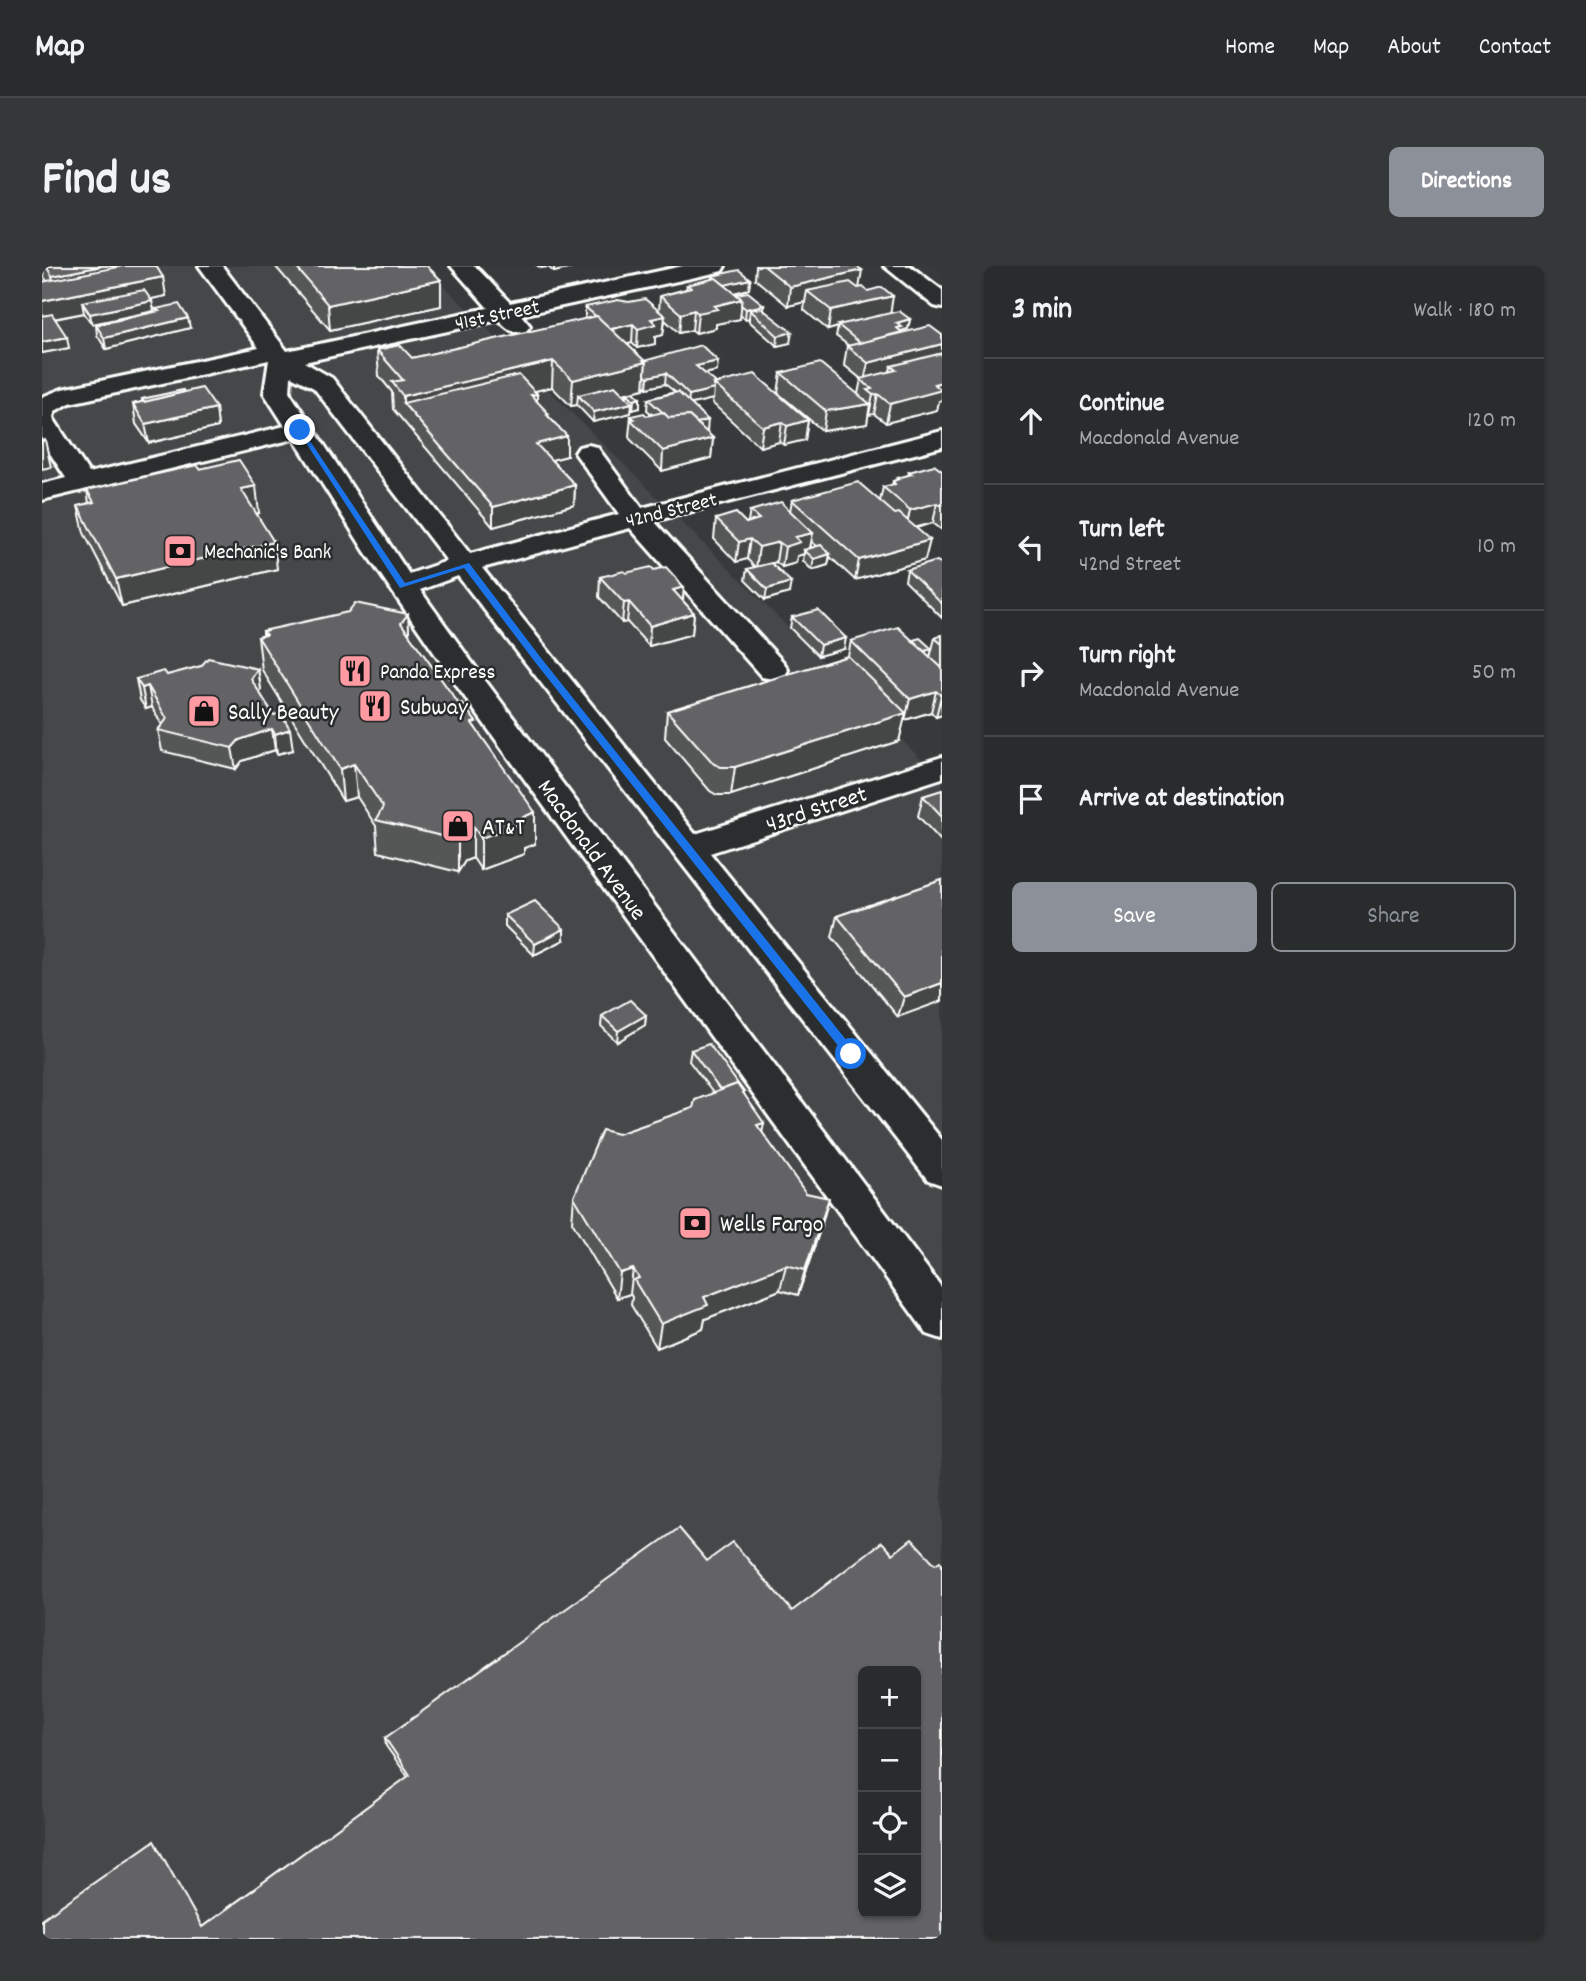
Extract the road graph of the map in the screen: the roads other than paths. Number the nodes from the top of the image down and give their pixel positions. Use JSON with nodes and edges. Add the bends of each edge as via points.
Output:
{"nodes":[{"id":1,"x":210,"y":266,"type":"edge"},
{"id":2,"x":462,"y":266,"type":"edge"},
{"id":3,"x":713,"y":266,"type":"edge"},
{"id":4,"x":895,"y":266,"type":"edge"},
{"id":5,"x":942,"y":301,"type":"edge"},
{"id":6,"x":505,"y":312,"type":"junction"},
{"id":7,"x":442,"y":326,"type":"junction"},
{"id":8,"x":532,"y":340,"type":"edge"},
{"id":9,"x":458,"y":345,"type":"edge"},
{"id":10,"x":277,"y":356,"type":"junction"},
{"id":11,"x":42,"y":415,"type":"edge"},
{"id":12,"x":42,"y":421,"type":"edge"},
{"id":13,"x":300,"y":430,"type":"junction"},
{"id":14,"x":942,"y":439,"type":"edge"},
{"id":15,"x":588,"y":453,"type":"dead end"},
{"id":16,"x":82,"y":482,"type":"junction"},
{"id":17,"x":42,"y":492,"type":"edge"},
{"id":18,"x":636,"y":518,"type":"junction"},
{"id":19,"x":466,"y":565,"type":"junction"},
{"id":20,"x":403,"y":586,"type":"junction"},
{"id":21,"x":773,"y":670,"type":"dead end"},
{"id":22,"x":942,"y":767,"type":"edge"},
{"id":23,"x":689,"y":848,"type":"junction"},
{"id":24,"x":942,"y":1169,"type":"edge"},
{"id":25,"x":942,"y":1321,"type":"edge"}],
"edges":[{"from":1,"to":10,"type":"street"},
{"from":2,"to":6,"type":"street"},
{"from":3,"to":6,"type":"street","name":"41st Street"},
{"from":4,"to":5,"type":"street"},
{"from":6,"to":7,"type":"street","name":"41st Street"},
{"from":6,"to":8,"type":"street"},
{"from":7,"to":9,"type":"street"},
{"from":7,"to":10,"type":"street","name":"41st Street"},
{"from":10,"to":11,"type":"street","name":"41st Street","via":[[62,397],[43,407]]},
{"from":10,"to":13,"type":"street","name":"Macdonald Avenue","via":[[277,393]]},
{"from":10,"to":19,"type":"street","via":[[323,383]]},
{"from":12,"to":16,"type":"street"},
{"from":13,"to":16,"type":"street"},
{"from":13,"to":20,"type":"street","name":"Macdonald Avenue"},
{"from":14,"to":18,"type":"street","name":"42nd Street"},
{"from":15,"to":18,"type":"street"},
{"from":16,"to":17,"type":"street"},
{"from":18,"to":19,"type":"street","name":"42nd Street"},
{"from":18,"to":21,"type":"street"},
{"from":19,"to":20,"type":"street","name":"42nd Street"},
{"from":19,"to":23,"type":"street"},
{"from":20,"to":25,"type":"street","name":"Macdonald Avenue"},
{"from":22,"to":23,"type":"street","name":"43rd Street"},
{"from":23,"to":24,"type":"street"}]}
